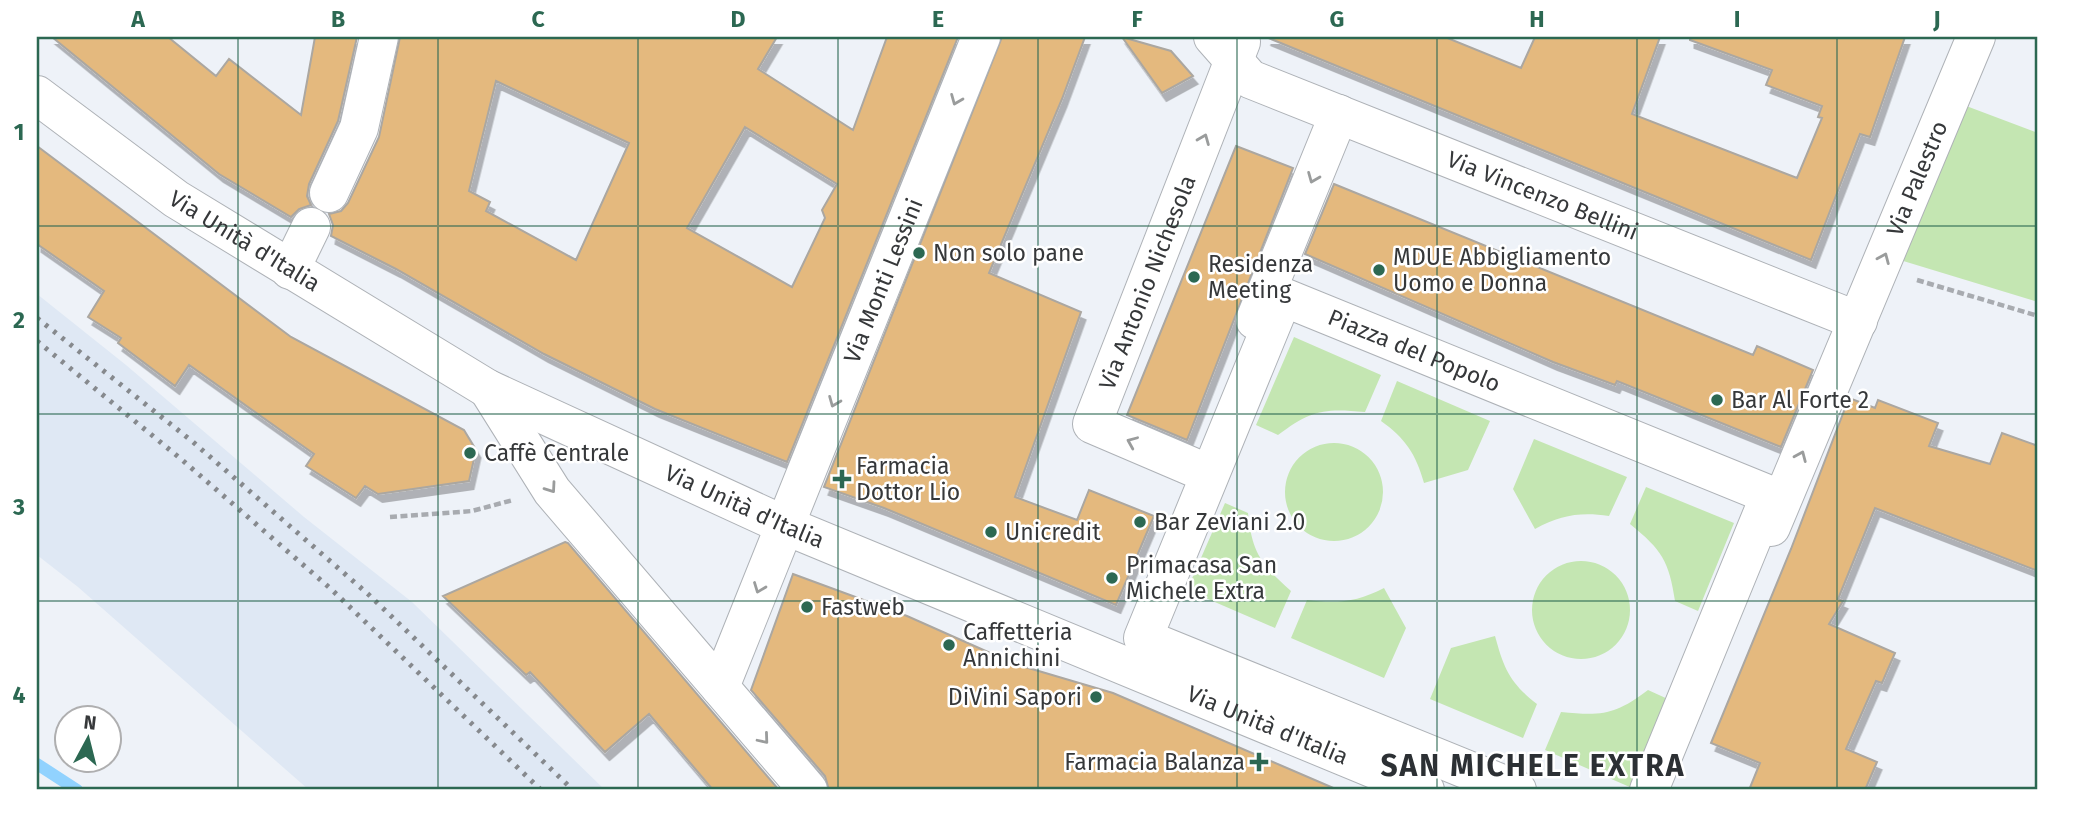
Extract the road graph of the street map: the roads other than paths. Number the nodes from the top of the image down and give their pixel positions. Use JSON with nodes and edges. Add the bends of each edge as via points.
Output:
{"nodes":[{"id":1,"x":379,"y":37,"type":"edge"},
{"id":2,"x":981,"y":37,"type":"edge"},
{"id":3,"x":1976,"y":37,"type":"edge"},
{"id":4,"x":1230,"y":45,"type":"edge"},
{"id":5,"x":37,"y":94,"type":"edge"},
{"id":6,"x":1339,"y":114,"type":"junction"},
{"id":7,"x":329,"y":192,"type":"dead end"},
{"id":8,"x":311,"y":227,"type":"dead end"},
{"id":9,"x":290,"y":270,"type":"junction"},
{"id":10,"x":1858,"y":321,"type":"junction"},
{"id":11,"x":488,"y":389,"type":"junction"},
{"id":12,"x":1195,"y":468,"type":"junction"},
{"id":13,"x":784,"y":524,"type":"junction"},
{"id":14,"x":1120,"y":662,"type":"junction"},
{"id":15,"x":720,"y":687,"type":"junction"},
{"id":16,"x":808,"y":790,"type":"edge"},
{"id":17,"x":1424,"y":790,"type":"edge"},
{"id":18,"x":1517,"y":790,"type":"edge"},
{"id":19,"x":1649,"y":790,"type":"edge"},
{"id":20,"x":1660,"y":790,"type":"edge"}],
"edges":[{"from":1,"to":7,"type":"street","via":[[359,128]]},
{"from":2,"to":13,"type":"street","name":"Via Monti Lessini","one_way":true},
{"from":10,"to":3,"type":"street","name":"Via Palestro","one_way":true},
{"from":4,"to":6,"type":"street","name":"Via Vincenzo Bellini","via":[[1250,79]]},
{"from":12,"to":4,"type":"street","name":"Via Antonio Nichesola","one_way":true,"via":[[1092,424]]},
{"from":5,"to":9,"type":"street","name":"Via Unità d'Italia","via":[[176,199]]},
{"from":6,"to":10,"type":"street","name":"Via Vincenzo Bellini"},
{"from":6,"to":12,"type":"street","one_way":true},
{"from":8,"to":9,"type":"street"},
{"from":9,"to":11,"type":"street","name":"Via Unità d'Italia"},
{"from":20,"to":10,"type":"street","one_way":true},
{"from":11,"to":13,"type":"street","name":"Via Unità d'Italia"},
{"from":11,"to":15,"type":"street","one_way":true,"via":[[552,491]]},
{"from":12,"to":14,"type":"street"},
{"from":13,"to":14,"type":"street","name":"Via Unità d'Italia"},
{"from":13,"to":15,"type":"street","name":"Via Monti Lessini","one_way":true},
{"from":14,"to":17,"type":"street","name":"Via Unità d'Italia"},
{"from":15,"to":16,"type":"street","one_way":true},
{"from":18,"to":19,"type":"street","name":"Piazza del Popolo","via":[[1143,638],[1283,297],[1770,495]]}]}
